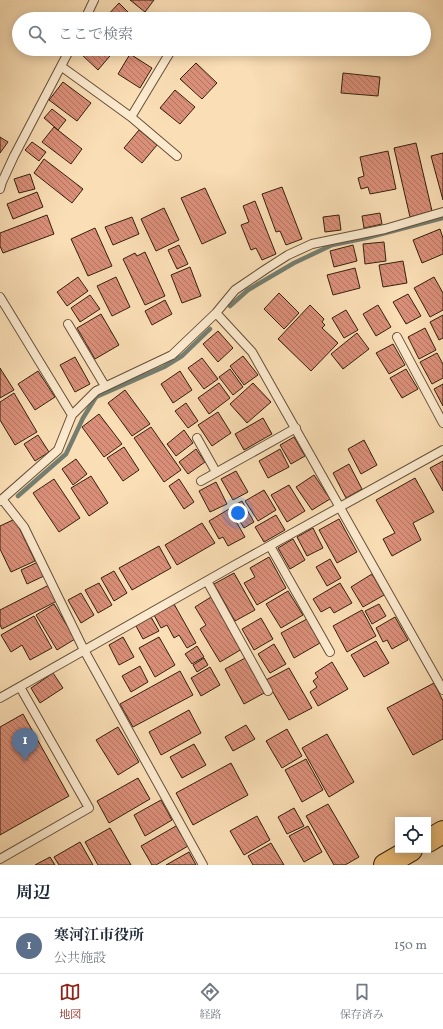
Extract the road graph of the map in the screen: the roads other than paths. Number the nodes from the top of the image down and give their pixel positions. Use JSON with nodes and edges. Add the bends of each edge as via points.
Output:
{"nodes":[{"id":1,"x":94,"y":0,"type":"edge"},
{"id":2,"x":88,"y":12,"type":"edge"},
{"id":3,"x":67,"y":56,"type":"edge"},
{"id":4,"x":168,"y":56,"type":"edge"},
{"id":5,"x":62,"y":67,"type":"junction"},
{"id":6,"x":131,"y":117,"type":"junction"},
{"id":7,"x":177,"y":156,"type":"dead end"},
{"id":8,"x":0,"y":190,"type":"edge"},
{"id":9,"x":443,"y":212,"type":"edge"},
{"id":10,"x":0,"y":297,"type":"edge"},
{"id":11,"x":216,"y":313,"type":"junction"},
{"id":12,"x":68,"y":324,"type":"dead end"},
{"id":13,"x":397,"y":337,"type":"dead end"},
{"id":14,"x":105,"y":386,"type":"junction"},
{"id":15,"x":72,"y":415,"type":"junction"},
{"id":16,"x":443,"y":423,"type":"edge"},
{"id":17,"x":296,"y":428,"type":"junction"},
{"id":18,"x":197,"y":438,"type":"dead end"},
{"id":19,"x":443,"y":450,"type":"edge"},
{"id":20,"x":216,"y":472,"type":"junction"},
{"id":21,"x":201,"y":481,"type":"dead end"},
{"id":22,"x":1,"y":500,"type":"edge"},
{"id":23,"x":340,"y":507,"type":"junction"},
{"id":24,"x":270,"y":546,"type":"junction"},
{"id":25,"x":207,"y":581,"type":"junction"},
{"id":26,"x":84,"y":650,"type":"junction"},
{"id":27,"x":330,"y":652,"type":"dead end"},
{"id":28,"x":20,"y":687,"type":"junction"},
{"id":29,"x":443,"y":690,"type":"edge"},
{"id":30,"x":268,"y":691,"type":"dead end"},
{"id":31,"x":0,"y":698,"type":"edge"},
{"id":32,"x":443,"y":832,"type":"edge"},
{"id":33,"x":431,"y":839,"type":"edge"},
{"id":34,"x":406,"y":853,"type":"edge"},
{"id":35,"x":0,"y":859,"type":"edge"},
{"id":36,"x":203,"y":865,"type":"edge"},
{"id":37,"x":385,"y":865,"type":"edge"}],
"edges":[{"from":1,"to":2,"type":"lane"},
{"from":3,"to":5,"type":"lane"},
{"from":4,"to":6,"type":"lane"},
{"from":5,"to":6,"type":"lane"},
{"from":5,"to":8,"type":"lane","via":[[14,156]]},
{"from":6,"to":7,"type":"lane"},
{"from":9,"to":11,"type":"lane","via":[[385,229],[312,244],[288,255],[235,290]]},
{"from":10,"to":15,"type":"lane"},
{"from":11,"to":14,"type":"lane","via":[[172,355]]},
{"from":11,"to":17,"type":"lane","via":[[252,352]]},
{"from":12,"to":14,"type":"lane"},
{"from":13,"to":16,"type":"lane"},
{"from":14,"to":15,"type":"lane","via":[[96,390]]},
{"from":15,"to":22,"type":"lane","via":[[58,450]]},
{"from":17,"to":20,"type":"lane"},
{"from":17,"to":23,"type":"lane"},
{"from":18,"to":20,"type":"lane"},
{"from":19,"to":23,"type":"lane"},
{"from":20,"to":21,"type":"lane"},
{"from":22,"to":26,"type":"lane","via":[[24,527]]},
{"from":23,"to":24,"type":"lane"},
{"from":23,"to":29,"type":"lane"},
{"from":24,"to":25,"type":"lane"},
{"from":24,"to":27,"type":"lane"},
{"from":25,"to":26,"type":"lane"},
{"from":25,"to":30,"type":"lane"},
{"from":26,"to":28,"type":"lane"},
{"from":26,"to":36,"type":"lane"},
{"from":28,"to":31,"type":"lane"},
{"from":28,"to":35,"type":"lane","via":[[89,808]]},
{"from":32,"to":33,"type":"main road"},
{"from":34,"to":37,"type":"main road"}]}
